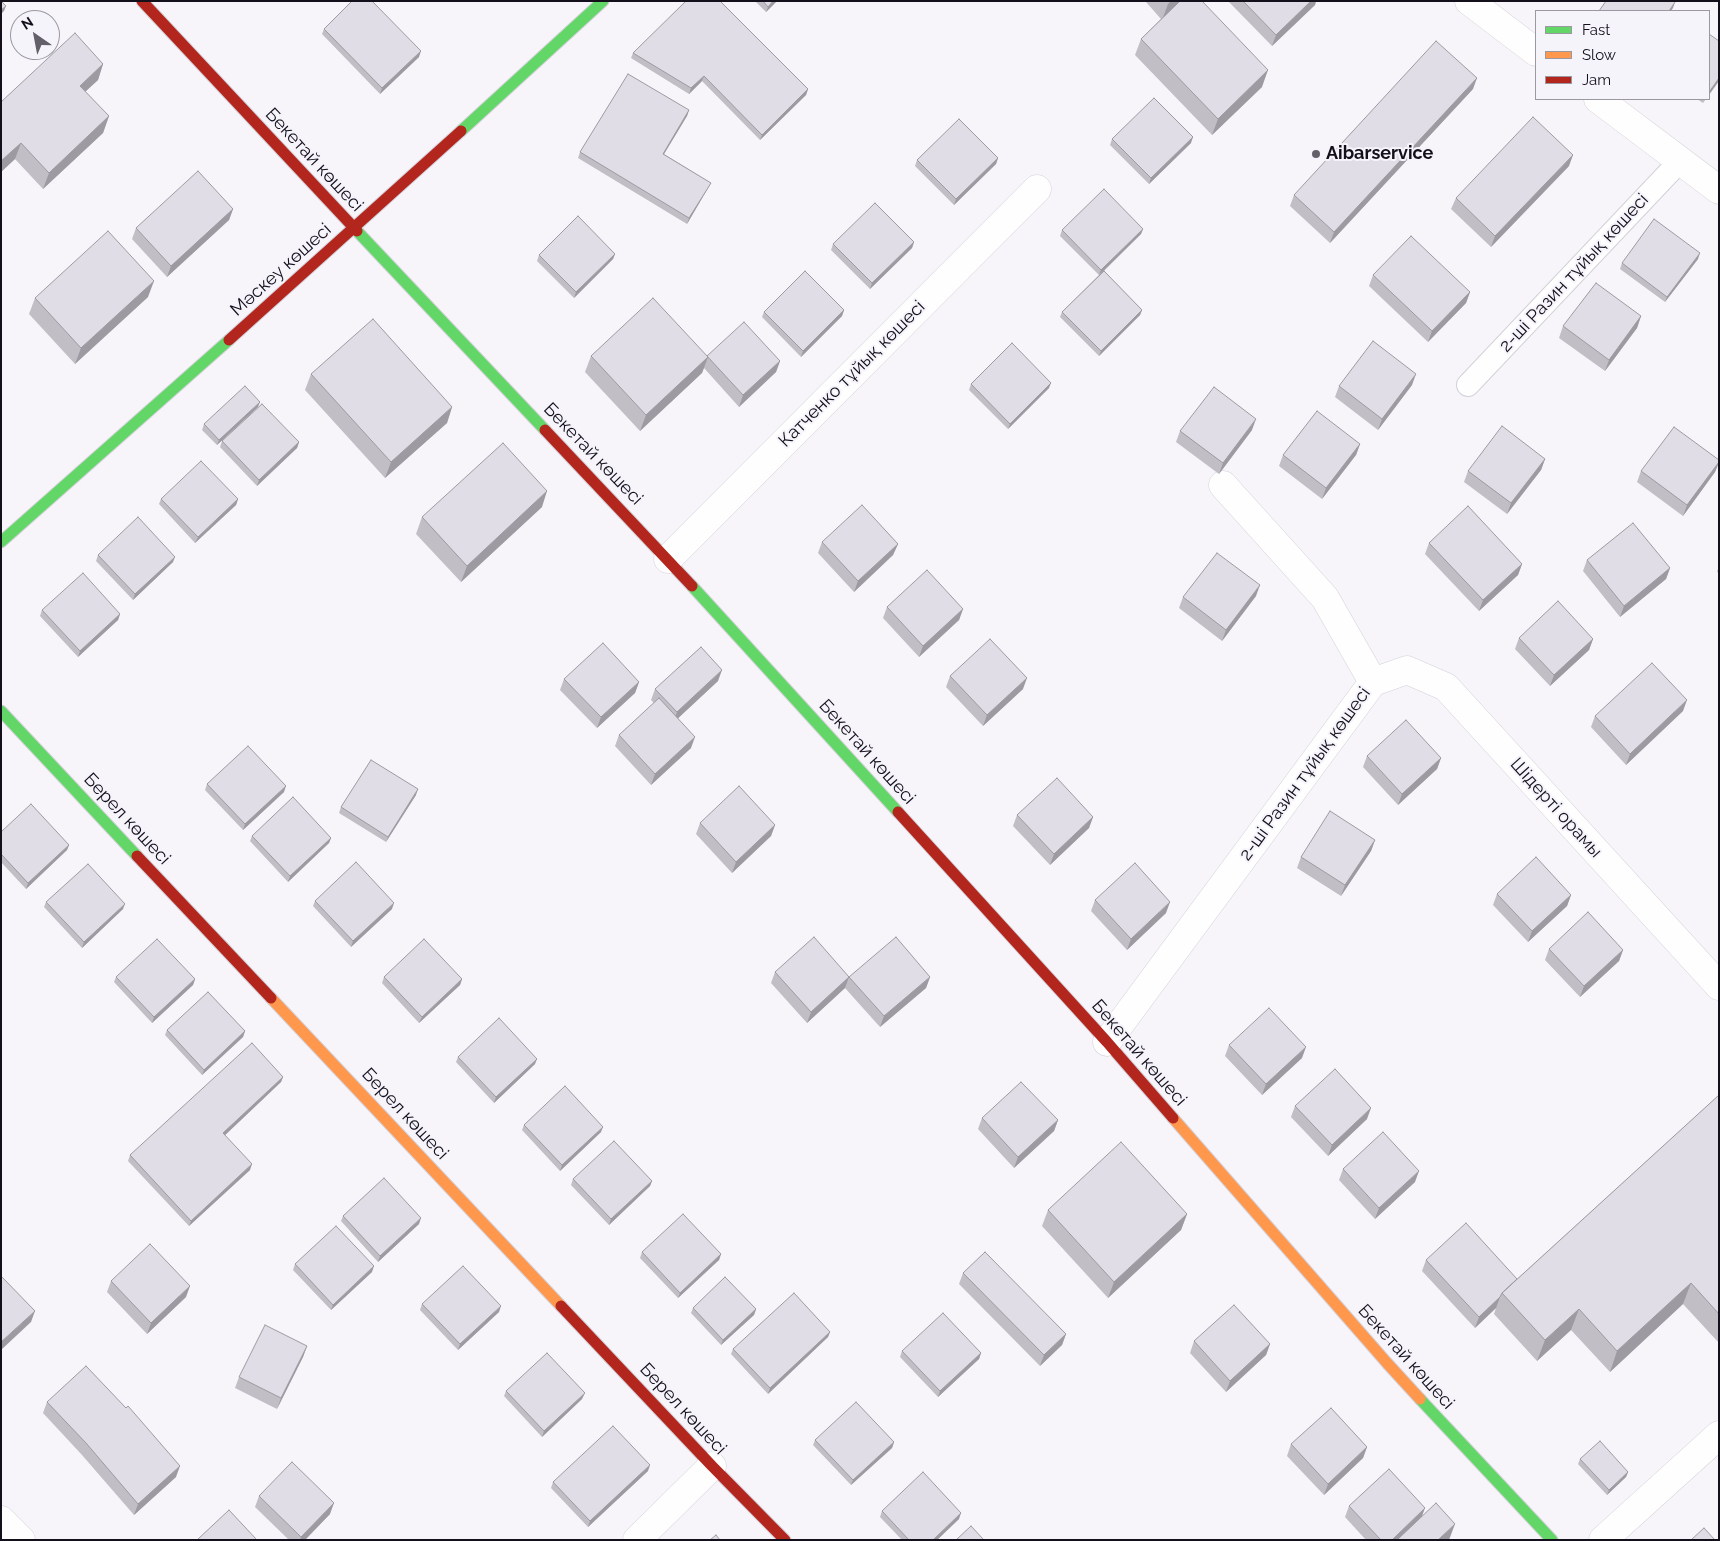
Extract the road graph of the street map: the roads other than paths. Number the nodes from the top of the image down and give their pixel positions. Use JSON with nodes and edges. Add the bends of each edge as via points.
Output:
{"nodes":[{"id":1,"x":142,"y":1,"type":"edge"},
{"id":2,"x":603,"y":1,"type":"edge"},
{"id":3,"x":1470,"y":1,"type":"edge"},
{"id":4,"x":1535,"y":51,"type":"edge"},
{"id":5,"x":1599,"y":100,"type":"edge"},
{"id":6,"x":1680,"y":161,"type":"junction"},
{"id":7,"x":1037,"y":189,"type":"dead end"},
{"id":8,"x":1719,"y":190,"type":"edge"},
{"id":9,"x":354,"y":228,"type":"junction"},
{"id":10,"x":1468,"y":385,"type":"dead end"},
{"id":11,"x":1223,"y":485,"type":"dead end"},
{"id":12,"x":1,"y":542,"type":"edge"},
{"id":13,"x":668,"y":559,"type":"junction"},
{"id":14,"x":1373,"y":682,"type":"junction"},
{"id":15,"x":1,"y":711,"type":"edge"},
{"id":16,"x":1719,"y":986,"type":"edge"},
{"id":17,"x":1107,"y":1042,"type":"junction"},
{"id":18,"x":1719,"y":1435,"type":"edge"},
{"id":19,"x":712,"y":1466,"type":"junction"},
{"id":20,"x":1,"y":1520,"type":"edge"},
{"id":21,"x":21,"y":1540,"type":"edge"},
{"id":22,"x":637,"y":1540,"type":"edge"},
{"id":23,"x":785,"y":1540,"type":"edge"},
{"id":24,"x":1552,"y":1540,"type":"edge"},
{"id":25,"x":1603,"y":1540,"type":"edge"}],
"edges":[{"from":1,"to":9,"type":"street","name":"Бекетай көшесі"},
{"from":2,"to":9,"type":"street","name":"Мәскеу көшесі"},
{"from":3,"to":4,"type":"street"},
{"from":5,"to":6,"type":"street"},
{"from":6,"to":8,"type":"street"},
{"from":6,"to":10,"type":"lane","name":"2-ші Разин тұйық көшесі"},
{"from":7,"to":13,"type":"street","name":"Катченко тұйық көшесі"},
{"from":9,"to":12,"type":"street","name":"Мәскеу көшесі"},
{"from":9,"to":13,"type":"street","name":"Бекетай көшесі"},
{"from":11,"to":14,"type":"street","name":"2-ші Разин тұйық көшесі","via":[[1325,598]]},
{"from":13,"to":17,"type":"street","name":"Бекетай көшесі"},
{"from":14,"to":16,"type":"street","name":"Шідерті орамы","via":[[1407,670],[1446,687]]},
{"from":14,"to":17,"type":"street","name":"2-ші Разин тұйық көшесі"},
{"from":15,"to":19,"type":"street","name":"Берел көшесі"},
{"from":17,"to":24,"type":"street","name":"Бекетай көшесі","via":[[1387,1364]]},
{"from":18,"to":25,"type":"street"},
{"from":19,"to":22,"type":"street"},
{"from":19,"to":23,"type":"street","name":"Берел көшесі"},
{"from":20,"to":21,"type":"street"}]}
